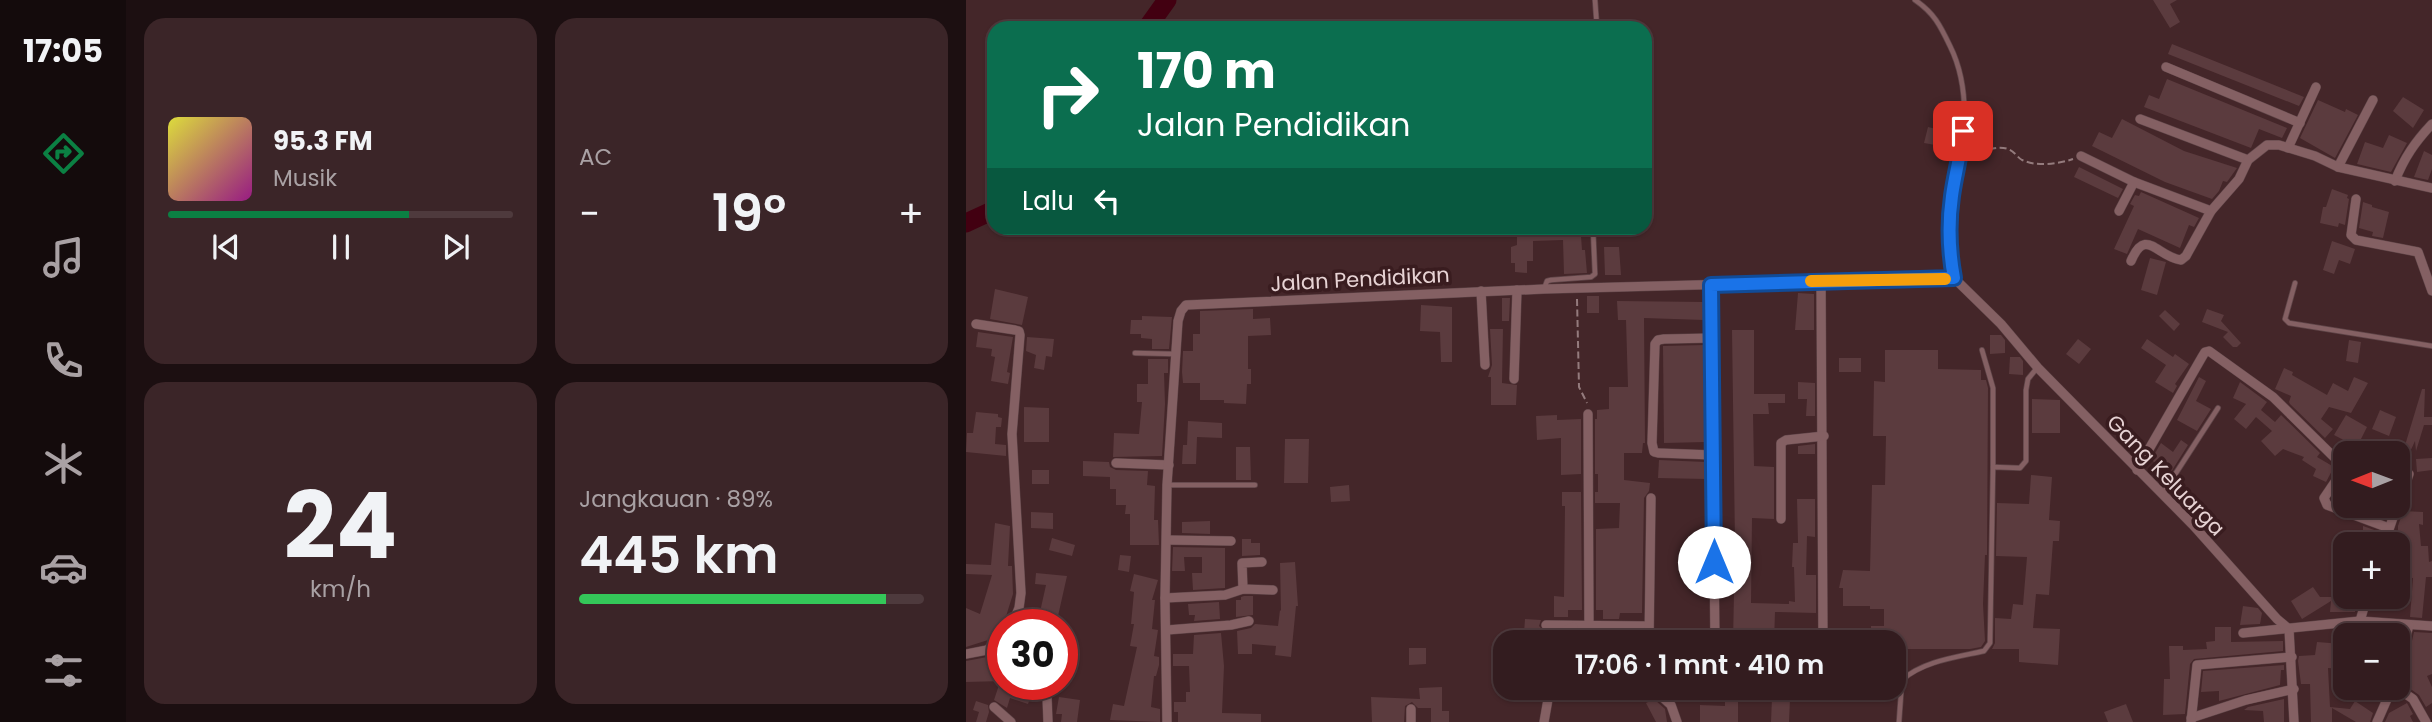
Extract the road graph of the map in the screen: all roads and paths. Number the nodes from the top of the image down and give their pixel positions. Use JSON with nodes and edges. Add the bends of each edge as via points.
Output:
{"nodes":[{"id":1,"x":1595,"y":0,"type":"edge"},
{"id":2,"x":1915,"y":0,"type":"edge"},
{"id":3,"x":1596,"y":21,"type":"edge"},
{"id":4,"x":2166,"y":67,"type":"dead end"},
{"id":5,"x":2316,"y":87,"type":"dead end"},
{"id":6,"x":2372,"y":100,"type":"dead end"},
{"id":7,"x":2140,"y":119,"type":"dead end"},
{"id":8,"x":2300,"y":123,"type":"junction"},
{"id":9,"x":2432,"y":124,"type":"edge"},
{"id":10,"x":2288,"y":148,"type":"junction"},
{"id":11,"x":2081,"y":156,"type":"joint"},
{"id":12,"x":1961,"y":157,"type":"junction"},
{"id":13,"x":2248,"y":160,"type":"junction"},
{"id":14,"x":2338,"y":167,"type":"junction"},
{"id":15,"x":2395,"y":181,"type":"junction"},
{"id":16,"x":2134,"y":182,"type":"junction"},
{"id":17,"x":2432,"y":188,"type":"edge"},
{"id":18,"x":2356,"y":199,"type":"dead end"},
{"id":19,"x":2119,"y":211,"type":"dead end"},
{"id":20,"x":2211,"y":211,"type":"junction"},
{"id":21,"x":1593,"y":235,"type":"edge"},
{"id":22,"x":2131,"y":261,"type":"dead end"},
{"id":23,"x":1954,"y":278,"type":"junction"},
{"id":24,"x":1821,"y":280,"type":"junction"},
{"id":25,"x":2295,"y":283,"type":"dead end"},
{"id":26,"x":1711,"y":285,"type":"junction"},
{"id":27,"x":1577,"y":288,"type":"junction"},
{"id":28,"x":1545,"y":289,"type":"junction"},
{"id":29,"x":1517,"y":290,"type":"junction"},
{"id":30,"x":1481,"y":291,"type":"junction"},
{"id":31,"x":2432,"y":291,"type":"edge"},
{"id":32,"x":976,"y":324,"type":"dead end"},
{"id":33,"x":1713,"y":338,"type":"junction"},
{"id":34,"x":2432,"y":346,"type":"edge"},
{"id":35,"x":1982,"y":350,"type":"dead end"},
{"id":36,"x":1135,"y":353,"type":"dead end"},
{"id":37,"x":1176,"y":354,"type":"junction"},
{"id":38,"x":1485,"y":365,"type":"dead end"},
{"id":39,"x":2038,"y":368,"type":"junction"},
{"id":40,"x":1514,"y":379,"type":"dead end"},
{"id":41,"x":2218,"y":408,"type":"dead end"},
{"id":42,"x":1588,"y":414,"type":"joint"},
{"id":43,"x":1824,"y":436,"type":"junction"},
{"id":44,"x":1713,"y":455,"type":"junction"},
{"id":45,"x":1115,"y":463,"type":"dead end"},
{"id":46,"x":1169,"y":466,"type":"junction"},
{"id":47,"x":1993,"y":467,"type":"junction"},
{"id":48,"x":2137,"y":470,"type":"junction"},
{"id":49,"x":1167,"y":485,"type":"junction"},
{"id":50,"x":1255,"y":485,"type":"dead end"},
{"id":51,"x":2162,"y":494,"type":"junction"},
{"id":52,"x":1651,"y":498,"type":"dead end"},
{"id":53,"x":2392,"y":518,"type":"edge"},
{"id":54,"x":1781,"y":519,"type":"dead end"},
{"id":55,"x":2389,"y":528,"type":"junction"},
{"id":56,"x":2388,"y":532,"type":"edge"},
{"id":57,"x":1167,"y":540,"type":"junction"},
{"id":58,"x":1231,"y":541,"type":"dead end"},
{"id":59,"x":1262,"y":562,"type":"dead end"},
{"id":60,"x":1243,"y":589,"type":"junction"},
{"id":61,"x":1273,"y":590,"type":"dead end"},
{"id":62,"x":1165,"y":598,"type":"junction"},
{"id":63,"x":1020,"y":609,"type":"edge"},
{"id":64,"x":2364,"y":609,"type":"edge"},
{"id":65,"x":1248,"y":621,"type":"dead end"},
{"id":66,"x":2360,"y":621,"type":"junction"},
{"id":67,"x":2384,"y":623,"type":"edge"},
{"id":68,"x":1546,"y":625,"type":"dead end"},
{"id":69,"x":2410,"y":625,"type":"edge"},
{"id":70,"x":1573,"y":626,"type":"junction"},
{"id":71,"x":1589,"y":626,"type":"junction"},
{"id":72,"x":1648,"y":626,"type":"junction"},
{"id":73,"x":2432,"y":626,"type":"edge"},
{"id":74,"x":2289,"y":629,"type":"junction"},
{"id":75,"x":1167,"y":630,"type":"junction"},
{"id":76,"x":1566,"y":630,"type":"edge"},
{"id":77,"x":1648,"y":630,"type":"edge"},
{"id":78,"x":1714,"y":630,"type":"edge"},
{"id":79,"x":1823,"y":630,"type":"edge"},
{"id":80,"x":2243,"y":633,"type":"dead end"},
{"id":81,"x":987,"y":650,"type":"edge"},
{"id":82,"x":966,"y":654,"type":"edge"},
{"id":83,"x":2292,"y":657,"type":"junction"},
{"id":84,"x":2294,"y":689,"type":"junction"},
{"id":85,"x":2410,"y":697,"type":"edge"},
{"id":86,"x":1047,"y":700,"type":"edge"},
{"id":87,"x":1548,"y":700,"type":"edge"},
{"id":88,"x":1665,"y":700,"type":"edge"},
{"id":89,"x":2388,"y":700,"type":"edge"},
{"id":90,"x":994,"y":707,"type":"dead end"},
{"id":91,"x":1411,"y":709,"type":"dead end"},
{"id":92,"x":2191,"y":720,"type":"edge"},
{"id":93,"x":1011,"y":722,"type":"edge"},
{"id":94,"x":1048,"y":722,"type":"edge"},
{"id":95,"x":1167,"y":722,"type":"edge"},
{"id":96,"x":1411,"y":722,"type":"edge"},
{"id":97,"x":1544,"y":722,"type":"edge"},
{"id":98,"x":1677,"y":722,"type":"edge"},
{"id":99,"x":1899,"y":722,"type":"edge"},
{"id":100,"x":2294,"y":722,"type":"edge"},
{"id":101,"x":2377,"y":722,"type":"edge"},
{"id":102,"x":2426,"y":722,"type":"edge"}],
"edges":[{"from":1,"to":3,"type":"lane"},
{"from":2,"to":12,"type":"lane","via":[[1931,11],[1962,74]]},
{"from":4,"to":8,"type":"street"},
{"from":5,"to":8,"type":"street"},
{"from":6,"to":14,"type":"street"},
{"from":7,"to":13,"type":"street"},
{"from":8,"to":10,"type":"street"},
{"from":9,"to":15,"type":"street","via":[[2403,160]]},
{"from":10,"to":13,"type":"street","via":[[2267,145]]},
{"from":10,"to":14,"type":"street"},
{"from":11,"to":12,"type":"path","via":[[2057,164],[2036,163],[2022,160],[2010,149],[1996,148]]},
{"from":11,"to":16,"type":"street"},
{"from":12,"to":23,"type":"lane","via":[[1949,220]]},
{"from":13,"to":20,"type":"street","via":[[2234,186]]},
{"from":14,"to":15,"type":"street"},
{"from":15,"to":17,"type":"street"},
{"from":16,"to":19,"type":"street"},
{"from":16,"to":20,"type":"street"},
{"from":18,"to":31,"type":"street","via":[[2351,235],[2366,243],[2418,252]]},
{"from":20,"to":22,"type":"street","via":[[2181,260],[2142,244]]},
{"from":21,"to":28,"type":"lane","via":[[1595,274],[1547,281]]},
{"from":23,"to":24,"type":"street","name":"Jalan Pendidikan"},
{"from":23,"to":39,"type":"street","name":"Gang Keluarga"},
{"from":24,"to":26,"type":"street","name":"Jalan Pendidikan"},
{"from":24,"to":43,"type":"street"},
{"from":25,"to":34,"type":"lane","via":[[2285,312],[2290,323]]},
{"from":26,"to":27,"type":"street","name":"Jalan Pendidikan"},
{"from":26,"to":33,"type":"street"},
{"from":27,"to":28,"type":"street","name":"Jalan Pendidikan"},
{"from":27,"to":42,"type":"path","via":[[1579,387]]},
{"from":28,"to":29,"type":"street","name":"Jalan Pendidikan"},
{"from":29,"to":30,"type":"street","name":"Jalan Pendidikan"},
{"from":29,"to":40,"type":"street"},
{"from":30,"to":37,"type":"street","name":"Jalan Pendidikan","via":[[1186,306],[1178,321]]},
{"from":30,"to":38,"type":"street"},
{"from":32,"to":63,"type":"street","via":[[1019,331],[1020,335],[1012,434]]},
{"from":33,"to":44,"type":"street"},
{"from":33,"to":44,"type":"street","via":[[1658,340],[1652,443],[1658,453]]},
{"from":35,"to":47,"type":"lane","via":[[1993,388]]},
{"from":36,"to":37,"type":"lane"},
{"from":37,"to":46,"type":"street","name":"Jalan Pendidikan"},
{"from":39,"to":47,"type":"lane","via":[[2031,373],[2026,390],[2024,466]]},
{"from":39,"to":48,"type":"street","name":"Gang Keluarga"},
{"from":41,"to":51,"type":"lane"},
{"from":42,"to":71,"type":"street"},
{"from":43,"to":54,"type":"street","via":[[1781,443]]},
{"from":43,"to":79,"type":"street"},
{"from":44,"to":78,"type":"street"},
{"from":45,"to":46,"type":"street"},
{"from":46,"to":49,"type":"street","name":"Jalan Pendidikan"},
{"from":47,"to":99,"type":"lane","via":[[1990,643],[1984,651],[1910,672],[1899,691]]},
{"from":48,"to":51,"type":"street","name":"Gang Keluarga"},
{"from":48,"to":55,"type":"street","via":[[2209,351],[2273,397],[2341,464],[2341,473],[2324,498],[2327,505]]},
{"from":49,"to":50,"type":"lane"},
{"from":49,"to":57,"type":"street","name":"Jalan Pendidikan"},
{"from":51,"to":74,"type":"street","name":"Gang Keluarga"},
{"from":52,"to":72,"type":"street"},
{"from":53,"to":55,"type":"street"},
{"from":55,"to":56,"type":"street"},
{"from":57,"to":58,"type":"street"},
{"from":57,"to":62,"type":"street","name":"Jalan Pendidikan"},
{"from":59,"to":60,"type":"street","via":[[1242,563]]},
{"from":60,"to":61,"type":"street"},
{"from":60,"to":62,"type":"street","via":[[1225,595]]},
{"from":62,"to":75,"type":"street","name":"Jalan Pendidikan"},
{"from":64,"to":66,"type":"street"},
{"from":65,"to":75,"type":"street"},
{"from":66,"to":67,"type":"street"},
{"from":66,"to":74,"type":"street"},
{"from":68,"to":70,"type":"street"},
{"from":69,"to":73,"type":"street"},
{"from":70,"to":71,"type":"street"},
{"from":70,"to":76,"type":"street"},
{"from":71,"to":72,"type":"street"},
{"from":72,"to":77,"type":"street"},
{"from":74,"to":80,"type":"street"},
{"from":74,"to":83,"type":"street"},
{"from":75,"to":95,"type":"street","name":"Jalan Pendidikan"},
{"from":81,"to":82,"type":"street"},
{"from":83,"to":84,"type":"street"},
{"from":83,"to":92,"type":"street","via":[[2197,665]]},
{"from":84,"to":92,"type":"street"},
{"from":84,"to":100,"type":"street"},
{"from":85,"to":102,"type":"street"},
{"from":86,"to":94,"type":"street"},
{"from":87,"to":97,"type":"street"},
{"from":88,"to":98,"type":"street"},
{"from":89,"to":101,"type":"street"},
{"from":90,"to":93,"type":"street"},
{"from":91,"to":96,"type":"street"}]}
